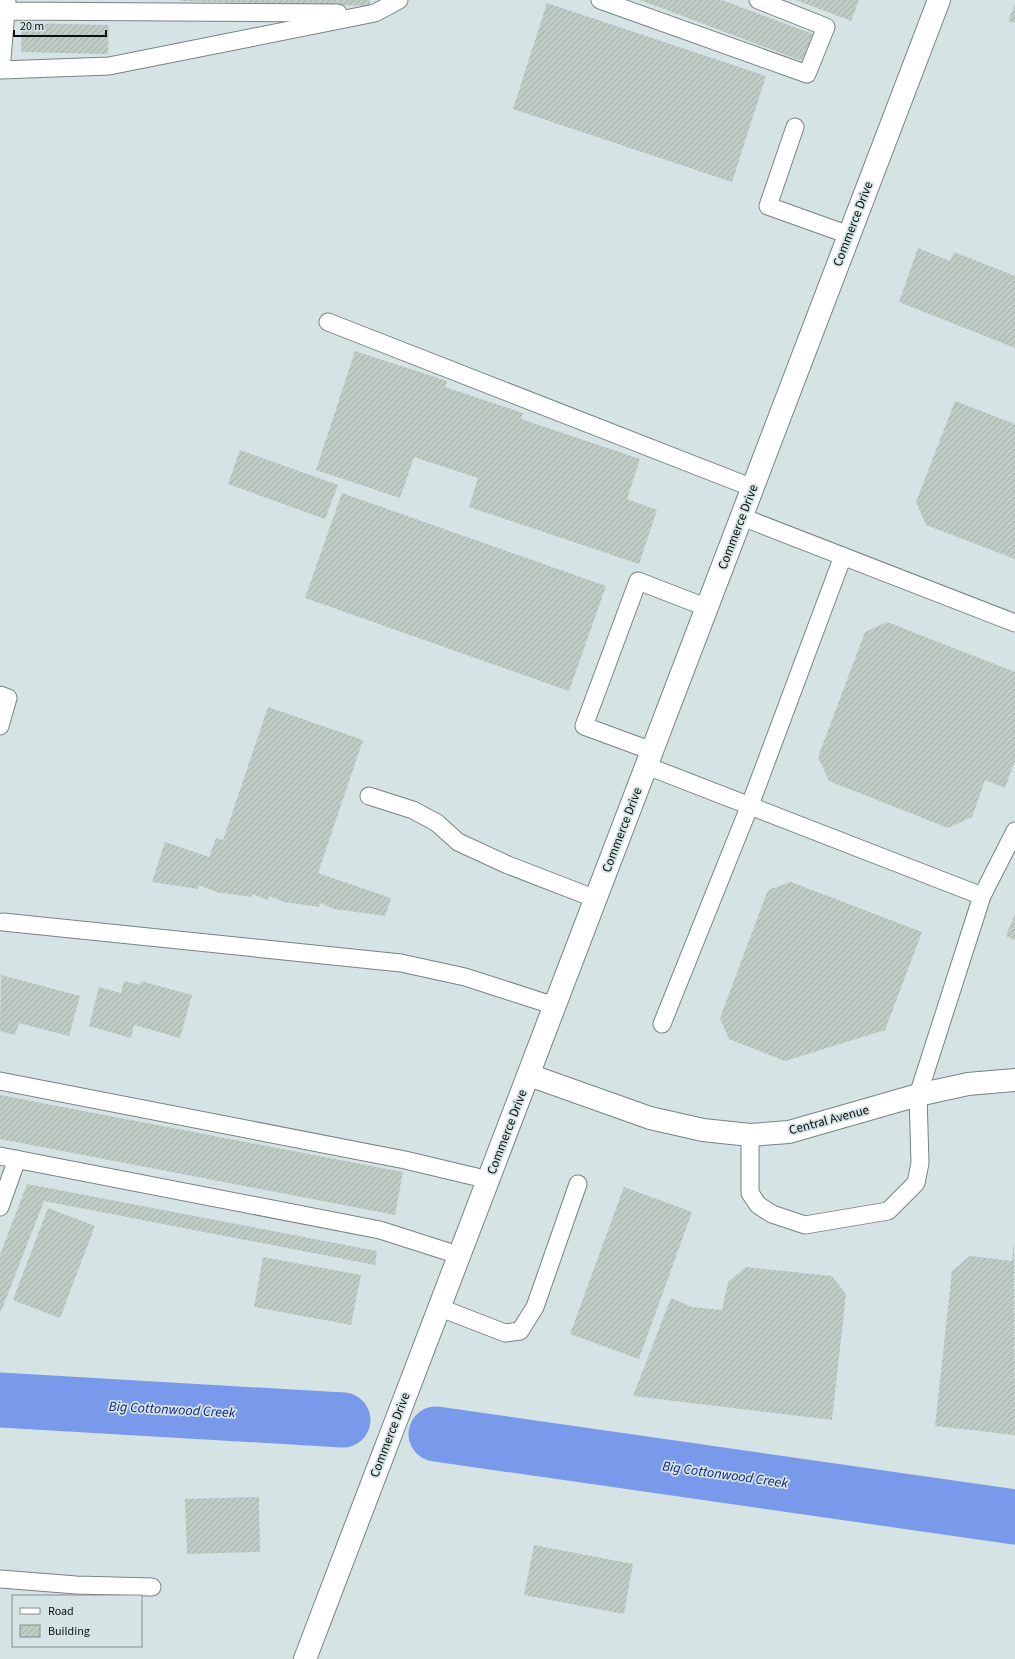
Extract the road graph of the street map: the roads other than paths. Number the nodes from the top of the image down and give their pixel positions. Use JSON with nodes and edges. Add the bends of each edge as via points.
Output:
{"nodes":[{"id":1,"x":399,"y":0,"type":"edge"},
{"id":2,"x":600,"y":0,"type":"edge"},
{"id":3,"x":758,"y":0,"type":"edge"},
{"id":4,"x":939,"y":0,"type":"edge"},
{"id":5,"x":6,"y":5,"type":"edge"},
{"id":6,"x":375,"y":13,"type":"junction"},
{"id":7,"x":795,"y":127,"type":"dead end"},
{"id":8,"x":849,"y":235,"type":"junction"},
{"id":9,"x":328,"y":322,"type":"dead end"},
{"id":10,"x":753,"y":488,"type":"junction"},
{"id":11,"x":742,"y":517,"type":"junction"},
{"id":12,"x":843,"y":556,"type":"junction"},
{"id":13,"x":708,"y":608,"type":"junction"},
{"id":14,"x":1015,"y":623,"type":"edge"},
{"id":15,"x":0,"y":695,"type":"edge"},
{"id":16,"x":0,"y":726,"type":"edge"},
{"id":17,"x":649,"y":758,"type":"junction"},
{"id":18,"x":369,"y":796,"type":"dead end"},
{"id":19,"x":750,"y":805,"type":"junction"},
{"id":20,"x":1015,"y":831,"type":"edge"},
{"id":21,"x":982,"y":896,"type":"junction"},
{"id":22,"x":596,"y":899,"type":"junction"},
{"id":23,"x":3,"y":922,"type":"dead end"},
{"id":24,"x":556,"y":1006,"type":"junction"},
{"id":25,"x":662,"y":1024,"type":"dead end"},
{"id":26,"x":529,"y":1075,"type":"junction"},
{"id":27,"x":1015,"y":1080,"type":"edge"},
{"id":28,"x":0,"y":1081,"type":"edge"},
{"id":29,"x":918,"y":1095,"type":"junction"},
{"id":30,"x":750,"y":1135,"type":"junction"},
{"id":31,"x":0,"y":1156,"type":"edge"},
{"id":32,"x":17,"y":1159,"type":"junction"},
{"id":33,"x":489,"y":1180,"type":"junction"},
{"id":34,"x":578,"y":1184,"type":"dead end"},
{"id":35,"x":0,"y":1207,"type":"edge"},
{"id":36,"x":458,"y":1255,"type":"junction"},
{"id":37,"x":438,"y":1307,"type":"junction"},
{"id":38,"x":0,"y":1579,"type":"edge"},
{"id":39,"x":152,"y":1587,"type":"dead end"},
{"id":40,"x":305,"y":1659,"type":"edge"}],
"edges":[{"from":1,"to":6,"type":"lane"},
{"from":2,"to":3,"type":"lane","via":[[808,74],[826,27]]},
{"from":4,"to":8,"type":"street","name":"Commerce Drive"},
{"from":5,"to":6,"type":"lane"},
{"from":5,"to":6,"type":"lane","via":[[1,70],[109,66]]},
{"from":7,"to":8,"type":"lane","via":[[768,206]]},
{"from":8,"to":10,"type":"street","name":"Commerce Drive"},
{"from":9,"to":10,"type":"lane"},
{"from":10,"to":11,"type":"street","name":"Commerce Drive"},
{"from":11,"to":12,"type":"lane"},
{"from":11,"to":13,"type":"street","name":"Commerce Drive"},
{"from":12,"to":14,"type":"lane"},
{"from":12,"to":19,"type":"lane"},
{"from":13,"to":17,"type":"street","name":"Commerce Drive"},
{"from":13,"to":17,"type":"lane","via":[[638,582],[584,726]]},
{"from":15,"to":16,"type":"lane","via":[[8,698]]},
{"from":17,"to":19,"type":"lane"},
{"from":17,"to":22,"type":"street","name":"Commerce Drive"},
{"from":18,"to":22,"type":"lane","via":[[413,810],[437,824],[458,842],[508,865]]},
{"from":19,"to":21,"type":"lane"},
{"from":19,"to":25,"type":"lane"},
{"from":20,"to":21,"type":"lane"},
{"from":21,"to":29,"type":"lane"},
{"from":22,"to":24,"type":"street","name":"Commerce Drive"},
{"from":23,"to":24,"type":"lane","via":[[401,963],[501,987]]},
{"from":24,"to":26,"type":"street","name":"Commerce Drive"},
{"from":26,"to":30,"type":"street","name":"Central Avenue","via":[[650,1118],[703,1130]]},
{"from":26,"to":33,"type":"street","name":"Commerce Drive"},
{"from":27,"to":29,"type":"street","name":"Central Avenue","via":[[968,1084]]},
{"from":28,"to":33,"type":"lane","via":[[398,1159]]},
{"from":29,"to":30,"type":"street","name":"Central Avenue","via":[[788,1132]]},
{"from":29,"to":30,"type":"lane","via":[[920,1163],[916,1183],[888,1211],[805,1225],[772,1214],[758,1205],[750,1193]]},
{"from":31,"to":32,"type":"lane"},
{"from":32,"to":35,"type":"lane"},
{"from":32,"to":36,"type":"lane","via":[[380,1230]]},
{"from":33,"to":36,"type":"street","name":"Commerce Drive"},
{"from":34,"to":37,"type":"lane","via":[[535,1307],[520,1331],[505,1333]]},
{"from":36,"to":37,"type":"street","name":"Commerce Drive"},
{"from":37,"to":40,"type":"street","name":"Commerce Drive"},
{"from":38,"to":39,"type":"lane"}]}
